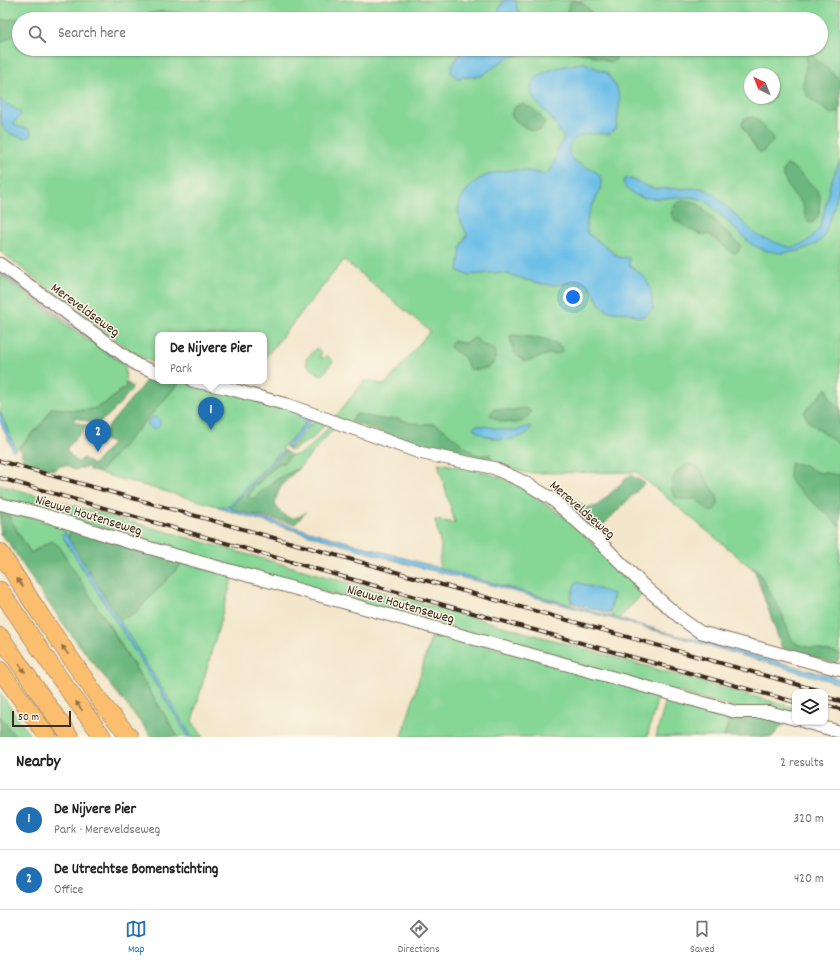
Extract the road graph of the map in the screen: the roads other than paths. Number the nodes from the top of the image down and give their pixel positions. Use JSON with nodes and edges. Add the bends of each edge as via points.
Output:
{"nodes":[{"id":1,"x":0,"y":264,"type":"edge"},
{"id":2,"x":155,"y":372,"type":"edge"},
{"id":3,"x":208,"y":384,"type":"edge"},
{"id":4,"x":0,"y":504,"type":"edge"},
{"id":5,"x":0,"y":552,"type":"edge"},
{"id":6,"x":0,"y":590,"type":"edge"},
{"id":7,"x":0,"y":636,"type":"edge"},
{"id":8,"x":0,"y":670,"type":"edge"},
{"id":9,"x":840,"y":670,"type":"edge"},
{"id":10,"x":792,"y":718,"type":"edge"},
{"id":11,"x":816,"y":725,"type":"edge"},
{"id":12,"x":840,"y":732,"type":"edge"},
{"id":13,"x":48,"y":737,"type":"edge"},
{"id":14,"x":70,"y":737,"type":"edge"},
{"id":15,"x":103,"y":737,"type":"edge"},
{"id":16,"x":130,"y":737,"type":"edge"}],
"edges":[{"from":1,"to":2,"type":"street","name":"Mereveldseweg","via":[[137,365]]},
{"from":3,"to":9,"type":"street","name":"Mereveldseweg","via":[[288,405],[421,453],[494,468],[511,475],[552,499],[683,620],[700,632]]},
{"from":4,"to":10,"type":"street","name":"Nieuwe Houtenseweg","via":[[736,712],[769,712]]},
{"from":16,"to":5,"type":"highway","one_way":true,"via":[[103,706]]},
{"from":15,"to":6,"type":"highway","one_way":true,"via":[[62,683]]},
{"from":7,"to":14,"type":"highway","one_way":true},
{"from":8,"to":13,"type":"highway"},
{"from":11,"to":12,"type":"street"}]}
